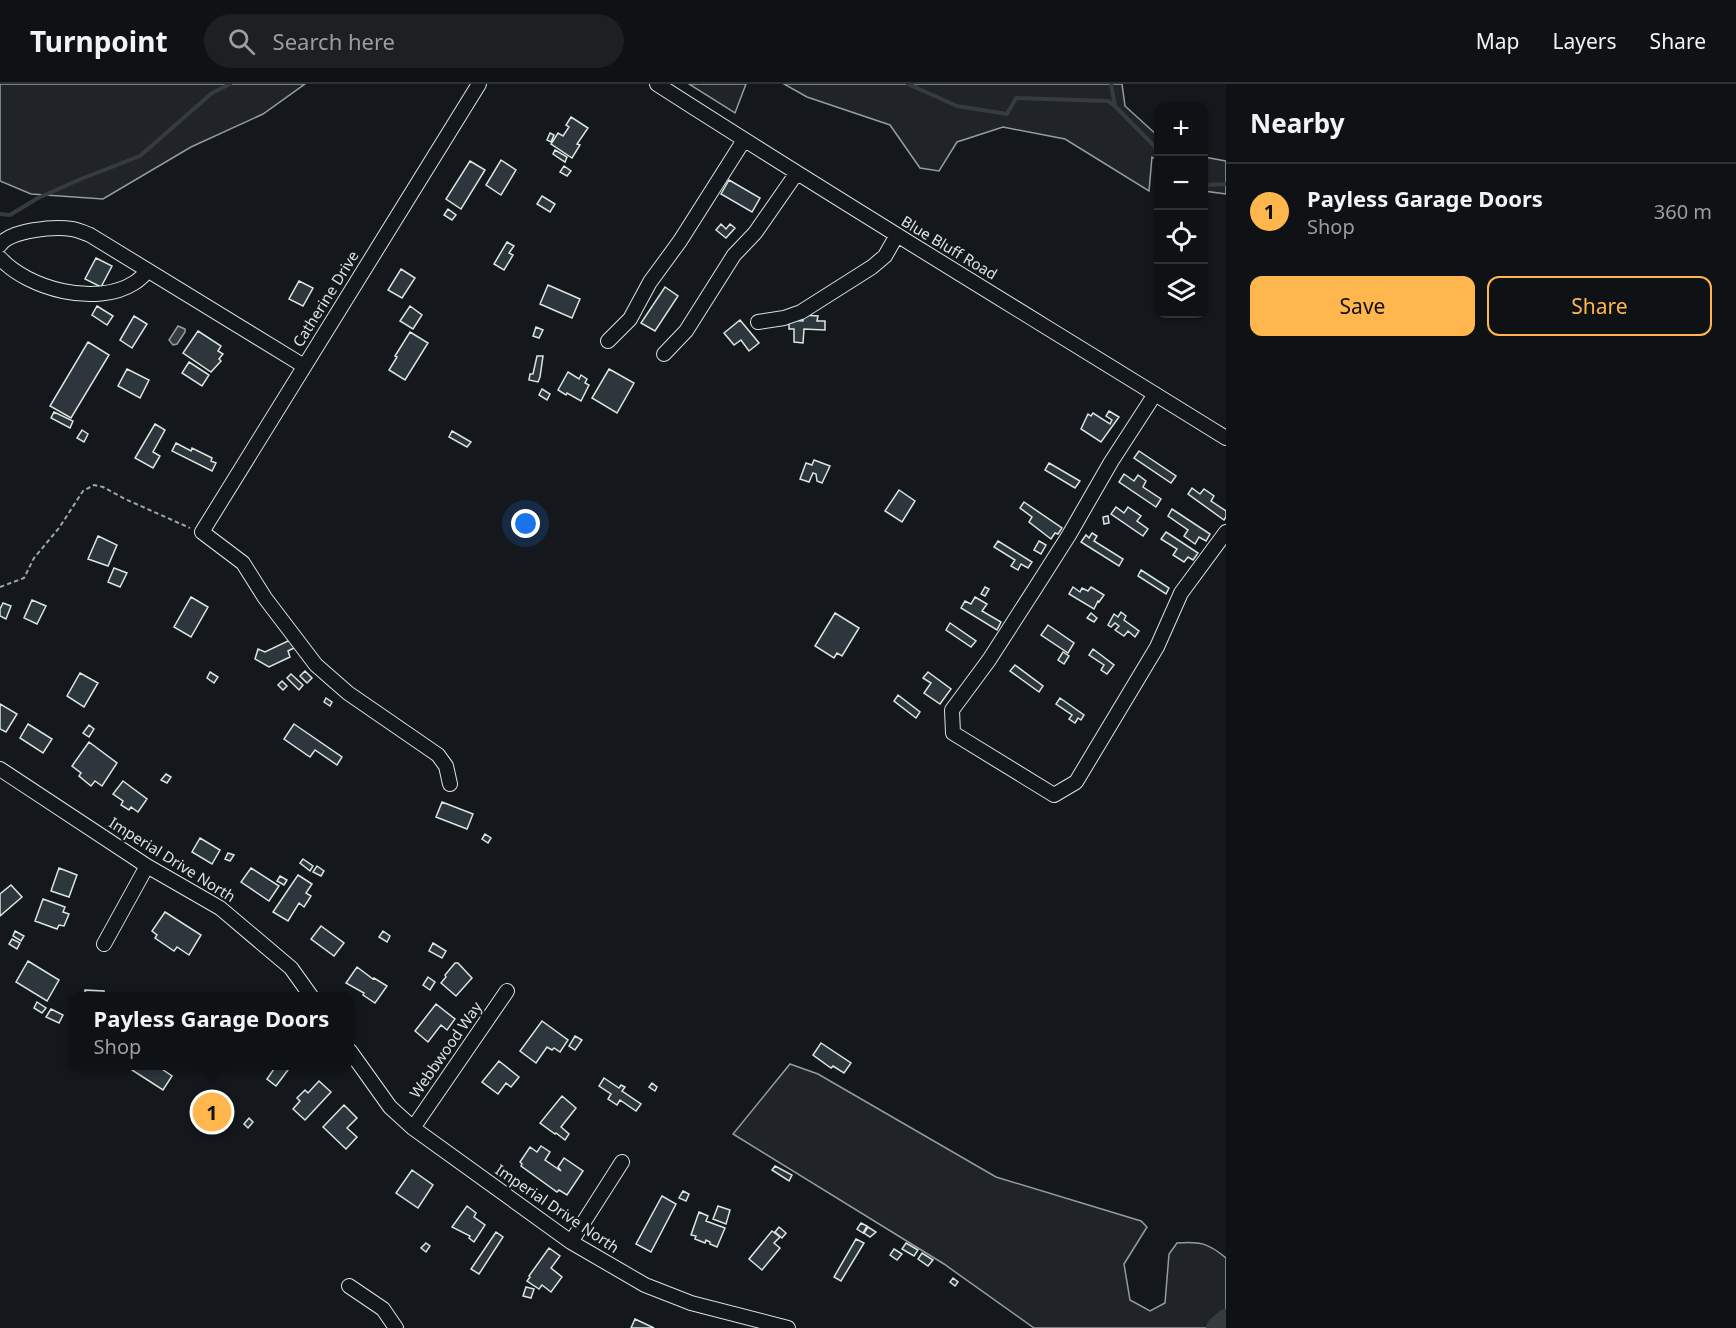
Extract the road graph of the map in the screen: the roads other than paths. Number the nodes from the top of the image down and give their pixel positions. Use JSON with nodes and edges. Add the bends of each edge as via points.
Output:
{"nodes":[{"id":1,"x":479,"y":84,"type":"edge"},
{"id":2,"x":657,"y":84,"type":"edge"},
{"id":3,"x":744,"y":140,"type":"junction"},
{"id":4,"x":796,"y":174,"type":"junction"},
{"id":5,"x":897,"y":235,"type":"junction"},
{"id":6,"x":0,"y":245,"type":"edge"},
{"id":7,"x":0,"y":258,"type":"edge"},
{"id":8,"x":148,"y":271,"type":"junction"},
{"id":9,"x":758,"y":322,"type":"dead end"},
{"id":10,"x":608,"y":341,"type":"dead end"},
{"id":11,"x":664,"y":354,"type":"dead end"},
{"id":12,"x":304,"y":366,"type":"junction"},
{"id":13,"x":1155,"y":394,"type":"junction"},
{"id":14,"x":1226,"y":438,"type":"edge"},
{"id":15,"x":1226,"y":532,"type":"edge"},
{"id":16,"x":1,"y":773,"type":"edge"},
{"id":17,"x":450,"y":784,"type":"dead end"},
{"id":18,"x":147,"y":866,"type":"junction"},
{"id":19,"x":104,"y":944,"type":"dead end"},
{"id":20,"x":507,"y":991,"type":"dead end"},
{"id":21,"x":308,"y":992,"type":"edge"},
{"id":22,"x":354,"y":1057,"type":"edge"},
{"id":23,"x":413,"y":1128,"type":"junction"},
{"id":24,"x":622,"y":1162,"type":"dead end"},
{"id":25,"x":571,"y":1242,"type":"junction"},
{"id":26,"x":349,"y":1286,"type":"dead end"},
{"id":27,"x":396,"y":1328,"type":"edge"},
{"id":28,"x":788,"y":1328,"type":"edge"}],
"edges":[{"from":1,"to":12,"type":"street","name":"Catherine Drive"},
{"from":2,"to":3,"type":"street","name":"Blue Bluff Road"},
{"from":3,"to":4,"type":"street","name":"Blue Bluff Road"},
{"from":3,"to":10,"type":"street","via":[[687,232],[650,282],[630,319]]},
{"from":4,"to":5,"type":"street","name":"Blue Bluff Road"},
{"from":4,"to":11,"type":"street","via":[[755,233],[734,255],[686,331]]},
{"from":5,"to":9,"type":"street","via":[[885,256],[872,267],[801,312]]},
{"from":5,"to":13,"type":"street","name":"Blue Bluff Road"},
{"from":6,"to":8,"type":"street","via":[[19,234],[49,228],[72,229]]},
{"from":7,"to":8,"type":"street","via":[[36,283],[77,293],[122,288]]},
{"from":8,"to":12,"type":"street"},
{"from":12,"to":17,"type":"street","name":"Catherine Drive","via":[[201,532],[243,563],[316,665],[348,693],[438,755],[446,766]]},
{"from":13,"to":14,"type":"street","name":"Blue Bluff Road"},
{"from":13,"to":15,"type":"street","via":[[1036,587],[952,710],[953,733],[1054,795],[1076,782],[1157,647],[1181,593]]},
{"from":16,"to":18,"type":"street","name":"Imperial Drive North"},
{"from":18,"to":19,"type":"street"},
{"from":18,"to":21,"type":"street","name":"Imperial Drive North","via":[[220,908],[291,968]]},
{"from":20,"to":23,"type":"street","name":"Webbwood Way"},
{"from":22,"to":23,"type":"street","name":"Imperial Drive North","via":[[390,1107]]},
{"from":23,"to":25,"type":"street","name":"Imperial Drive North"},
{"from":24,"to":25,"type":"street"},
{"from":25,"to":28,"type":"street","name":"Imperial Drive North","via":[[654,1289],[691,1303]]},
{"from":26,"to":27,"type":"street","via":[[383,1309]]}]}
